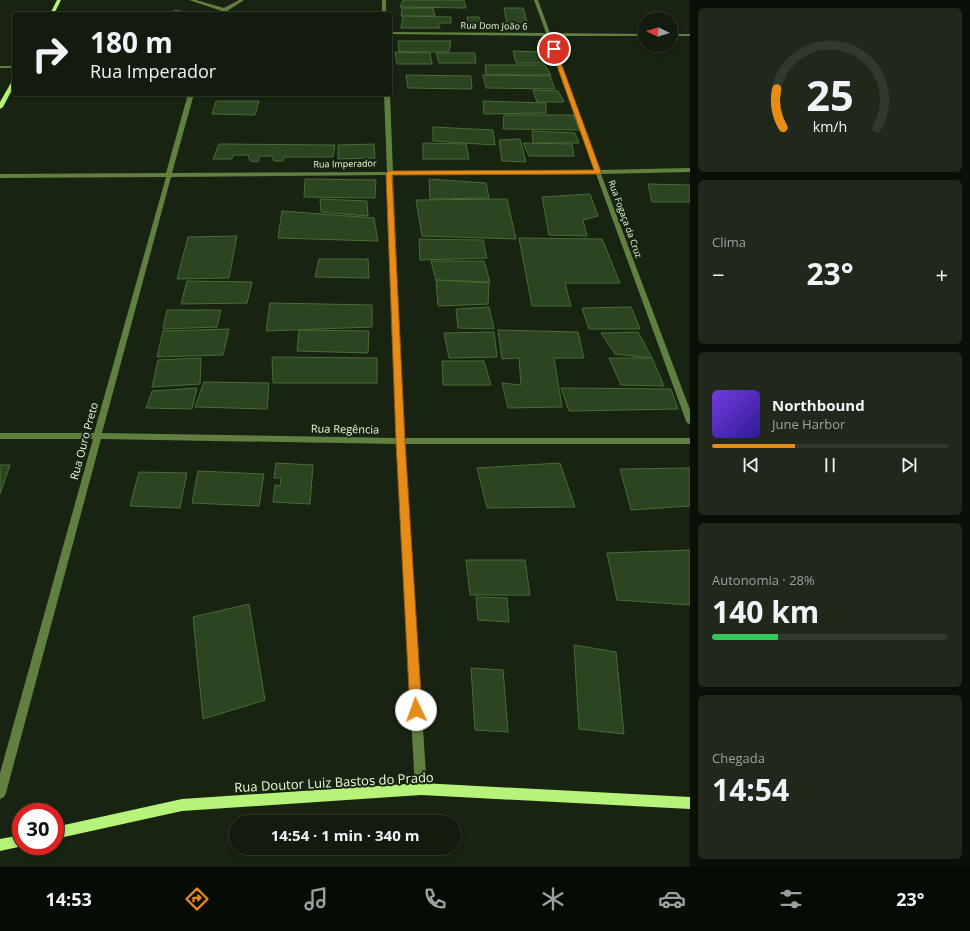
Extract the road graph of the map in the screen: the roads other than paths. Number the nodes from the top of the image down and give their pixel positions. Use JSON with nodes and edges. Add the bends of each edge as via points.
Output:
{"nodes":[{"id":1,"x":59,"y":0,"type":"edge"},
{"id":2,"x":191,"y":0,"type":"edge"},
{"id":3,"x":242,"y":0,"type":"edge"},
{"id":4,"x":384,"y":0,"type":"edge"},
{"id":5,"x":536,"y":0,"type":"edge"},
{"id":6,"x":53,"y":12,"type":"edge"},
{"id":7,"x":223,"y":12,"type":"edge"},
{"id":8,"x":384,"y":12,"type":"edge"},
{"id":9,"x":392,"y":33,"type":"edge"},
{"id":10,"x":549,"y":35,"type":"junction"},
{"id":11,"x":638,"y":35,"type":"edge"},
{"id":12,"x":678,"y":35,"type":"edge"},
{"id":13,"x":690,"y":35,"type":"edge"},
{"id":14,"x":0,"y":67,"type":"edge"},
{"id":15,"x":12,"y":67,"type":"edge"},
{"id":16,"x":12,"y":86,"type":"edge"},
{"id":17,"x":190,"y":96,"type":"edge"},
{"id":18,"x":387,"y":96,"type":"edge"},
{"id":19,"x":0,"y":107,"type":"edge"},
{"id":20,"x":598,"y":172,"type":"junction"},
{"id":21,"x":689,"y":172,"type":"edge"},
{"id":22,"x":389,"y":173,"type":"junction"},
{"id":23,"x":169,"y":175,"type":"junction"},
{"id":24,"x":0,"y":176,"type":"edge"},
{"id":25,"x":690,"y":421,"type":"edge"},
{"id":26,"x":0,"y":436,"type":"edge"},
{"id":27,"x":97,"y":436,"type":"junction"},
{"id":28,"x":400,"y":441,"type":"junction"},
{"id":29,"x":690,"y":441,"type":"edge"},
{"id":30,"x":421,"y":789,"type":"junction"},
{"id":31,"x":0,"y":793,"type":"edge"},
{"id":32,"x":690,"y":803,"type":"edge"},
{"id":33,"x":64,"y":831,"type":"edge"},
{"id":34,"x":12,"y":842,"type":"edge"},
{"id":35,"x":0,"y":845,"type":"edge"}],
"edges":[{"from":1,"to":6,"type":"street"},
{"from":2,"to":7,"type":"street"},
{"from":3,"to":7,"type":"street"},
{"from":4,"to":8,"type":"street"},
{"from":5,"to":10,"type":"street","name":"Rua Fogaça da Cruz"},
{"from":9,"to":10,"type":"street","name":"Rua Dom João 6"},
{"from":10,"to":11,"type":"street","name":"Rua Dom João 6"},
{"from":10,"to":20,"type":"street","name":"Rua Fogaça da Cruz"},
{"from":12,"to":13,"type":"street"},
{"from":14,"to":15,"type":"street"},
{"from":16,"to":19,"type":"street"},
{"from":17,"to":23,"type":"street","name":"Rua Ouro Preto"},
{"from":18,"to":22,"type":"street"},
{"from":20,"to":21,"type":"street","name":"Rua Imperador"},
{"from":20,"to":22,"type":"street","name":"Rua Imperador"},
{"from":20,"to":25,"type":"street","name":"Rua Fogaça da Cruz"},
{"from":22,"to":23,"type":"street","name":"Rua Imperador"},
{"from":22,"to":28,"type":"street"},
{"from":23,"to":24,"type":"street","name":"Rua Imperador"},
{"from":23,"to":27,"type":"street","name":"Rua Ouro Preto"},
{"from":26,"to":27,"type":"street","name":"Rua Regência"},
{"from":27,"to":28,"type":"street","name":"Rua Regência"},
{"from":27,"to":31,"type":"street","name":"Rua Ouro Preto"},
{"from":28,"to":29,"type":"street","name":"Rua Regência"},
{"from":28,"to":30,"type":"street"},
{"from":30,"to":32,"type":"street","name":"Rua Doutor Luiz Bastos do Prado"},
{"from":30,"to":33,"type":"street","name":"Rua Doutor Luiz Bastos do Prado","via":[[182,805]]},
{"from":34,"to":35,"type":"street"}]}
